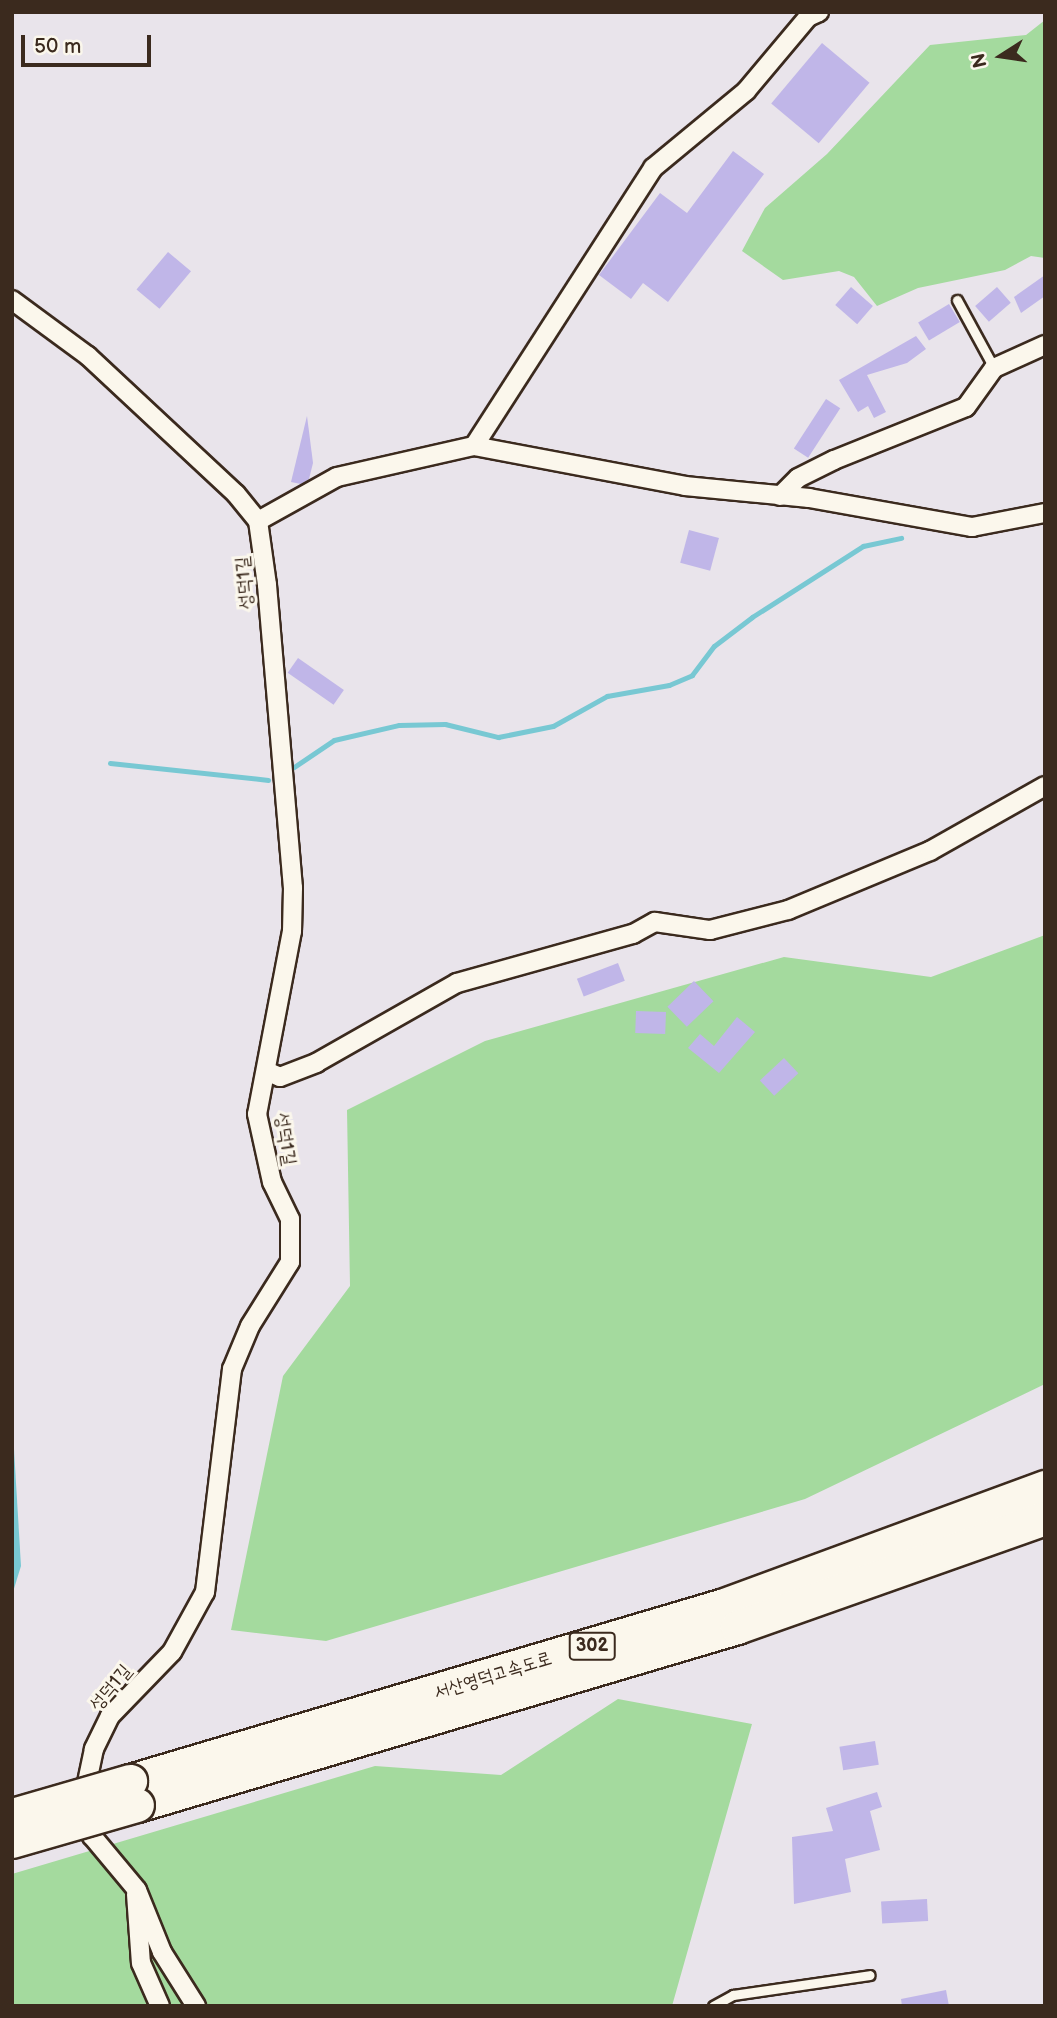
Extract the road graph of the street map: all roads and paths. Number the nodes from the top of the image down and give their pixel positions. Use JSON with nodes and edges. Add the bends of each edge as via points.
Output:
{"nodes":[{"id":1,"x":820,"y":12,"type":"edge"},
{"id":2,"x":12,"y":300,"type":"edge"},
{"id":3,"x":957,"y":300,"type":"dead end"},
{"id":4,"x":1045,"y":345,"type":"edge"},
{"id":5,"x":994,"y":368,"type":"junction"},
{"id":6,"x":474,"y":446,"type":"junction"},
{"id":7,"x":780,"y":496,"type":"junction"},
{"id":8,"x":1045,"y":513,"type":"edge"},
{"id":9,"x":258,"y":521,"type":"junction"},
{"id":10,"x":1045,"y":786,"type":"edge"},
{"id":11,"x":266,"y":1071,"type":"junction"},
{"id":12,"x":1045,"y":1487,"type":"edge"},
{"id":13,"x":1045,"y":1518,"type":"edge"},
{"id":14,"x":133,"y":1793,"type":"junction"},
{"id":15,"x":12,"y":1815,"type":"edge"},
{"id":16,"x":12,"y":1841,"type":"edge"},
{"id":17,"x":136,"y":1891,"type":"junction"},
{"id":18,"x":870,"y":1975,"type":"dead end"},
{"id":19,"x":160,"y":2006,"type":"edge"},
{"id":20,"x":196,"y":2006,"type":"edge"},
{"id":21,"x":713,"y":2006,"type":"edge"}],
"edges":[{"from":1,"to":6,"type":"street","via":[[808,17],[746,91],[653,168]]},
{"from":2,"to":9,"type":"street","via":[[88,356]]},
{"from":3,"to":5,"type":"lane"},
{"from":4,"to":5,"type":"street"},
{"from":5,"to":7,"type":"street","via":[[966,407],[847,454],[798,478]]},
{"from":6,"to":7,"type":"street","via":[[685,486]]},
{"from":6,"to":9,"type":"street","via":[[337,477]]},
{"from":7,"to":8,"type":"street","via":[[972,527]]},
{"from":9,"to":11,"type":"street","name":"성덕1길","via":[[293,888],[292,931]]},
{"from":10,"to":11,"type":"street","via":[[943,845],[788,910],[710,930],[654,922],[634,934],[457,983],[316,1063],[280,1077]]},
{"from":11,"to":17,"type":"street","name":"성덕1길","via":[[257,1114],[260,1142],[290,1219],[290,1262],[250,1326],[232,1369],[205,1592],[172,1652],[110,1716],[85,1778],[82,1806],[92,1836]]},
{"from":12,"to":14,"type":"highway","name":"서산영덕고속도로","number":"302","via":[[724,1605]]},
{"from":13,"to":14,"type":"highway","name":"서산영덕고속도로","number":"302","via":[[737,1628]]},
{"from":14,"to":15,"type":"highway","name":"서산영덕고속도로","number":"302","bridge":true},
{"from":14,"to":16,"type":"highway","name":"서산영덕고속도로","number":"302","bridge":true},
{"from":17,"to":19,"type":"street","via":[[139,1954]]},
{"from":17,"to":20,"type":"street","name":"성덕1길","via":[[162,1952]]},
{"from":18,"to":21,"type":"lane","via":[[733,1995]]}]}
